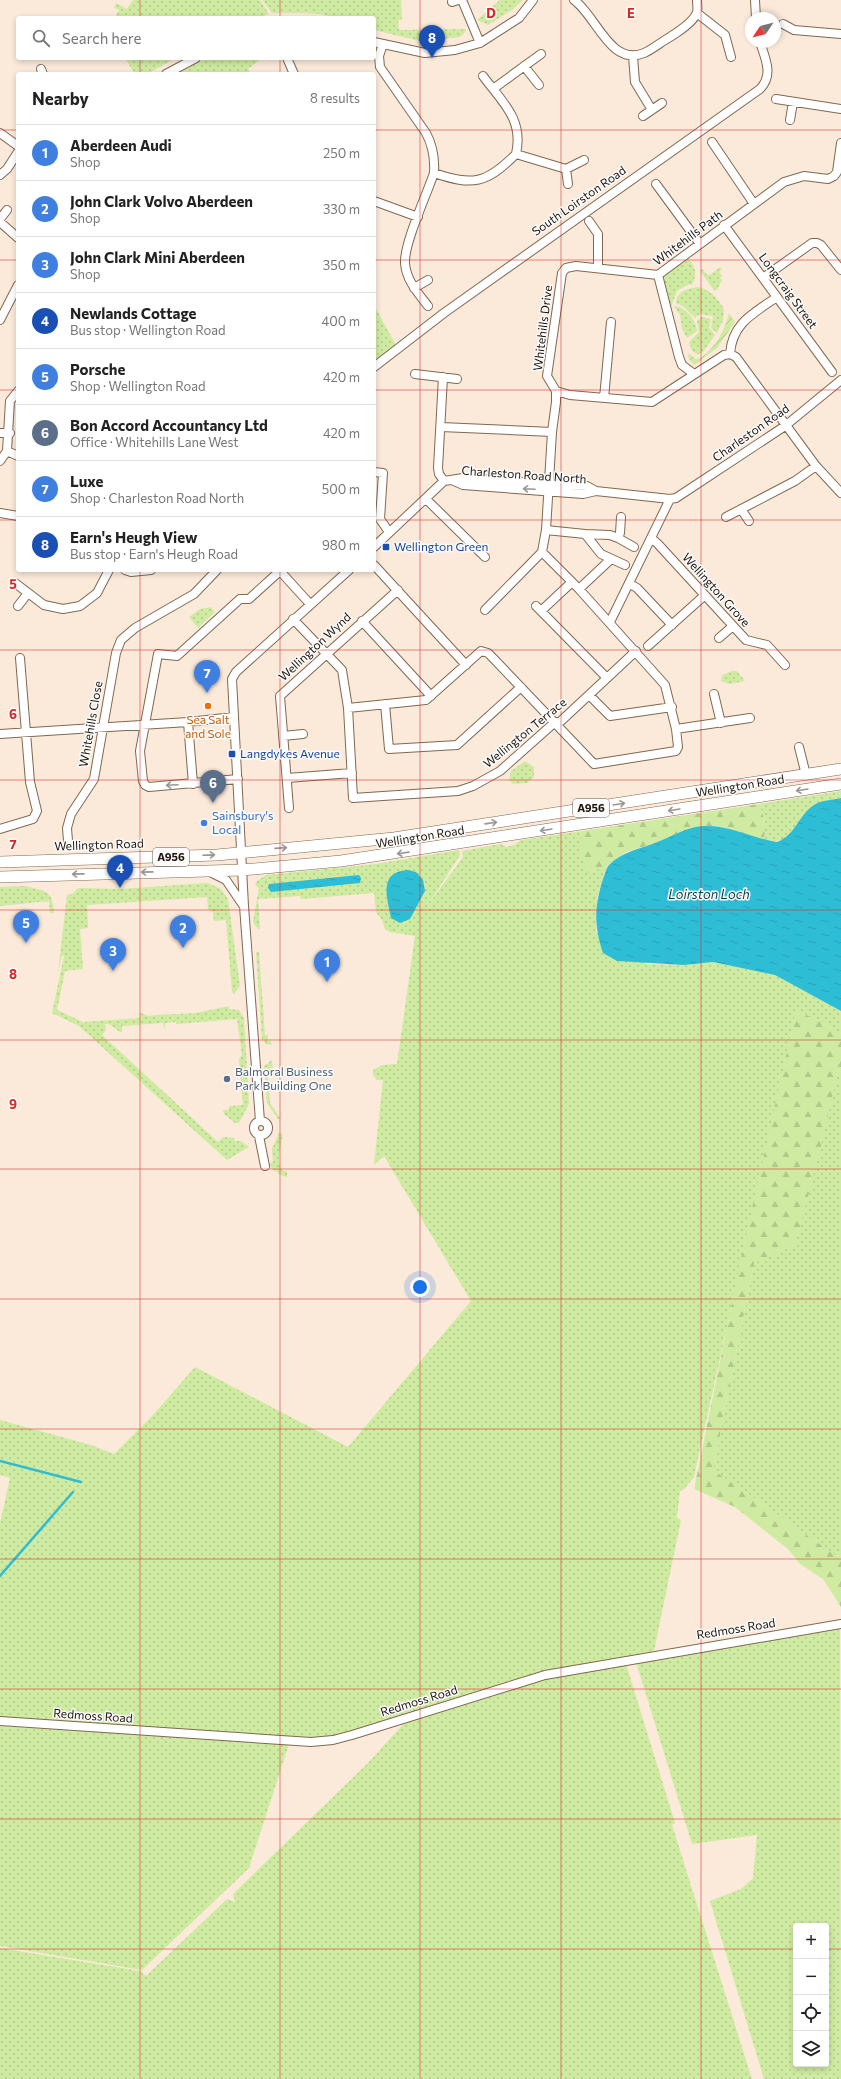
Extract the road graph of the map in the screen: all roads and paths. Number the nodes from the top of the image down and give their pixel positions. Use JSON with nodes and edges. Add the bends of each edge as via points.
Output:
{"nodes":[{"id":1,"x":462,"y":0,"type":"edge"},
{"id":2,"x":533,"y":0,"type":"edge"},
{"id":3,"x":574,"y":0,"type":"edge"},
{"id":4,"x":698,"y":0,"type":"edge"},
{"id":5,"x":755,"y":0,"type":"edge"},
{"id":6,"x":756,"y":12,"type":"edge"},
{"id":7,"x":697,"y":13,"type":"junction"},
{"id":8,"x":783,"y":24,"type":"dead end"},
{"id":9,"x":841,"y":34,"type":"edge"},
{"id":10,"x":376,"y":42,"type":"edge"},
{"id":11,"x":480,"y":43,"type":"junction"},
{"id":12,"x":383,"y":44,"type":"junction"},
{"id":13,"x":762,"y":48,"type":"edge"},
{"id":14,"x":541,"y":54,"type":"dead end"},
{"id":15,"x":634,"y":56,"type":"junction"},
{"id":16,"x":731,"y":57,"type":"dead end"},
{"id":17,"x":192,"y":60,"type":"edge"},
{"id":18,"x":289,"y":60,"type":"edge"},
{"id":19,"x":524,"y":66,"type":"junction"},
{"id":20,"x":170,"y":72,"type":"edge"},
{"id":21,"x":293,"y":72,"type":"edge"},
{"id":22,"x":483,"y":76,"type":"dead end"},
{"id":23,"x":539,"y":85,"type":"dead end"},
{"id":24,"x":493,"y":89,"type":"junction"},
{"id":25,"x":776,"y":99,"type":"dead end"},
{"id":26,"x":792,"y":102,"type":"junction"},
{"id":27,"x":662,"y":103,"type":"dead end"},
{"id":28,"x":841,"y":109,"type":"edge"},
{"id":29,"x":652,"y":110,"type":"junction"},
{"id":30,"x":643,"y":116,"type":"dead end"},
{"id":31,"x":790,"y":120,"type":"dead end"},
{"id":32,"x":0,"y":133,"type":"edge"},
{"id":33,"x":712,"y":142,"type":"dead end"},
{"id":34,"x":841,"y":143,"type":"edge"},
{"id":35,"x":16,"y":145,"type":"edge"},
{"id":36,"x":516,"y":154,"type":"junction"},
{"id":37,"x":16,"y":155,"type":"edge"},
{"id":38,"x":840,"y":155,"type":"edge"},
{"id":39,"x":584,"y":160,"type":"dead end"},
{"id":40,"x":566,"y":169,"type":"junction"},
{"id":41,"x":434,"y":173,"type":"junction"},
{"id":42,"x":0,"y":174,"type":"edge"},
{"id":43,"x":568,"y":184,"type":"dead end"},
{"id":44,"x":656,"y":184,"type":"dead end"},
{"id":45,"x":376,"y":201,"type":"edge"},
{"id":46,"x":754,"y":204,"type":"junction"},
{"id":47,"x":8,"y":210,"type":"dead end"},
{"id":48,"x":418,"y":217,"type":"junction"},
{"id":49,"x":0,"y":220,"type":"edge"},
{"id":50,"x":589,"y":221,"type":"dead end"},
{"id":51,"x":724,"y":225,"type":"junction"},
{"id":52,"x":16,"y":236,"type":"edge"},
{"id":53,"x":700,"y":244,"type":"junction"},
{"id":54,"x":598,"y":268,"type":"junction"},
{"id":55,"x":841,"y":270,"type":"edge"},
{"id":56,"x":658,"y":275,"type":"junction"},
{"id":57,"x":763,"y":278,"type":"junction"},
{"id":58,"x":428,"y":280,"type":"dead end"},
{"id":59,"x":414,"y":288,"type":"junction"},
{"id":60,"x":16,"y":289,"type":"edge"},
{"id":61,"x":777,"y":297,"type":"junction"},
{"id":62,"x":428,"y":306,"type":"dead end"},
{"id":63,"x":0,"y":320,"type":"edge"},
{"id":64,"x":611,"y":322,"type":"dead end"},
{"id":65,"x":730,"y":354,"type":"junction"},
{"id":66,"x":376,"y":366,"type":"edge"},
{"id":67,"x":832,"y":372,"type":"dead end"},
{"id":68,"x":415,"y":374,"type":"dead end"},
{"id":69,"x":694,"y":374,"type":"junction"},
{"id":70,"x":443,"y":377,"type":"junction"},
{"id":71,"x":457,"y":379,"type":"dead end"},
{"id":72,"x":841,"y":380,"type":"edge"},
{"id":73,"x":556,"y":391,"type":"junction"},
{"id":74,"x":16,"y":394,"type":"edge"},
{"id":75,"x":604,"y":398,"type":"junction"},
{"id":76,"x":785,"y":426,"type":"junction"},
{"id":77,"x":441,"y":427,"type":"junction"},
{"id":78,"x":552,"y":432,"type":"junction"},
{"id":79,"x":0,"y":433,"type":"edge"},
{"id":80,"x":10,"y":433,"type":"junction"},
{"id":81,"x":7,"y":451,"type":"junction"},
{"id":82,"x":16,"y":455,"type":"edge"},
{"id":83,"x":0,"y":461,"type":"edge"},
{"id":84,"x":816,"y":466,"type":"junction"},
{"id":85,"x":376,"y":472,"type":"edge"},
{"id":86,"x":448,"y":481,"type":"junction"},
{"id":87,"x":549,"y":487,"type":"junction"},
{"id":88,"x":841,"y":493,"type":"edge"},
{"id":89,"x":426,"y":499,"type":"junction"},
{"id":90,"x":670,"y":499,"type":"junction"},
{"id":91,"x":741,"y":508,"type":"junction"},
{"id":92,"x":0,"y":513,"type":"edge"},
{"id":93,"x":16,"y":516,"type":"edge"},
{"id":94,"x":621,"y":517,"type":"dead end"},
{"id":95,"x":726,"y":517,"type":"dead end"},
{"id":96,"x":749,"y":521,"type":"dead end"},
{"id":97,"x":546,"y":530,"type":"junction"},
{"id":98,"x":390,"y":532,"type":"junction"},
{"id":99,"x":585,"y":534,"type":"junction"},
{"id":100,"x":618,"y":538,"type":"junction"},
{"id":101,"x":651,"y":538,"type":"junction"},
{"id":102,"x":376,"y":545,"type":"edge"},
{"id":103,"x":634,"y":547,"type":"dead end"},
{"id":104,"x":542,"y":552,"type":"junction"},
{"id":105,"x":485,"y":557,"type":"dead end"},
{"id":106,"x":611,"y":559,"type":"junction"},
{"id":107,"x":625,"y":565,"type":"dead end"},
{"id":108,"x":376,"y":567,"type":"edge"},
{"id":109,"x":108,"y":572,"type":"edge"},
{"id":110,"x":215,"y":572,"type":"edge"},
{"id":111,"x":279,"y":572,"type":"edge"},
{"id":112,"x":283,"y":572,"type":"edge"},
{"id":113,"x":347,"y":572,"type":"edge"},
{"id":114,"x":572,"y":582,"type":"junction"},
{"id":115,"x":15,"y":583,"type":"dead end"},
{"id":116,"x":630,"y":584,"type":"junction"},
{"id":117,"x":579,"y":589,"type":"junction"},
{"id":118,"x":398,"y":590,"type":"junction"},
{"id":119,"x":28,"y":593,"type":"junction"},
{"id":120,"x":705,"y":595,"type":"junction"},
{"id":121,"x":310,"y":604,"type":"junction"},
{"id":122,"x":18,"y":606,"type":"dead end"},
{"id":123,"x":485,"y":610,"type":"dead end"},
{"id":124,"x":293,"y":619,"type":"junction"},
{"id":125,"x":362,"y":621,"type":"junction"},
{"id":126,"x":610,"y":622,"type":"junction"},
{"id":127,"x":672,"y":625,"type":"junction"},
{"id":128,"x":733,"y":626,"type":"junction"},
{"id":129,"x":719,"y":638,"type":"dead end"},
{"id":130,"x":648,"y":646,"type":"dead end"},
{"id":131,"x":636,"y":651,"type":"junction"},
{"id":132,"x":328,"y":654,"type":"junction"},
{"id":133,"x":20,"y":658,"type":"dead end"},
{"id":134,"x":466,"y":665,"type":"junction"},
{"id":135,"x":785,"y":665,"type":"dead end"},
{"id":136,"x":607,"y":678,"type":"junction"},
{"id":137,"x":521,"y":687,"type":"junction"},
{"id":138,"x":714,"y":694,"type":"dead end"},
{"id":139,"x":589,"y":695,"type":"junction"},
{"id":140,"x":431,"y":696,"type":"junction"},
{"id":141,"x":384,"y":704,"type":"junction"},
{"id":142,"x":672,"y":707,"type":"junction"},
{"id":143,"x":348,"y":708,"type":"junction"},
{"id":144,"x":234,"y":717,"type":"junction"},
{"id":145,"x":750,"y":718,"type":"dead end"},
{"id":146,"x":188,"y":722,"type":"junction"},
{"id":147,"x":554,"y":723,"type":"junction"},
{"id":148,"x":721,"y":723,"type":"junction"},
{"id":149,"x":144,"y":724,"type":"junction"},
{"id":150,"x":102,"y":728,"type":"junction"},
{"id":151,"x":676,"y":729,"type":"junction"},
{"id":152,"x":26,"y":733,"type":"junction"},
{"id":153,"x":0,"y":734,"type":"edge"},
{"id":154,"x":303,"y":734,"type":"dead end"},
{"id":155,"x":283,"y":736,"type":"junction"},
{"id":156,"x":799,"y":747,"type":"dead end"},
{"id":157,"x":841,"y":769,"type":"edge"},
{"id":158,"x":352,"y":773,"type":"junction"},
{"id":159,"x":806,"y":775,"type":"junction"},
{"id":160,"x":287,"y":778,"type":"junction"},
{"id":161,"x":238,"y":779,"type":"junction"},
{"id":162,"x":193,"y":784,"type":"junction"},
{"id":163,"x":841,"y":784,"type":"edge"},
{"id":164,"x":289,"y":808,"type":"dead end"},
{"id":165,"x":0,"y":829,"type":"edge"},
{"id":166,"x":68,"y":841,"type":"dead end"},
{"id":167,"x":242,"y":852,"type":"junction"},
{"id":168,"x":0,"y":862,"type":"edge"},
{"id":169,"x":242,"y":870,"type":"junction"},
{"id":170,"x":207,"y":871,"type":"junction"},
{"id":171,"x":0,"y":877,"type":"edge"},
{"id":172,"x":244,"y":906,"type":"junction"},
{"id":173,"x":265,"y":1166,"type":"dead end"},
{"id":174,"x":838,"y":1624,"type":"edge"},
{"id":175,"x":0,"y":1721,"type":"edge"}],
"edges":[{"from":1,"to":11,"type":"street"},
{"from":2,"to":11,"type":"street","via":[[519,18]]},
{"from":3,"to":15,"type":"street","via":[[590,16],[613,48]]},
{"from":4,"to":7,"type":"street"},
{"from":5,"to":6,"type":"street"},
{"from":7,"to":15,"type":"street","via":[[675,34],[644,53]]},
{"from":7,"to":16,"type":"street","via":[[725,35]]},
{"from":8,"to":9,"type":"street","via":[[794,30]]},
{"from":10,"to":12,"type":"street"},
{"from":11,"to":12,"type":"street","via":[[425,54]]},
{"from":12,"to":41,"type":"street","via":[[379,56],[380,67],[431,143],[435,161]]},
{"from":13,"to":66,"type":"street","name":"South Loirston Road","via":[[768,73],[765,84],[460,301]]},
{"from":14,"to":19,"type":"street"},
{"from":15,"to":29,"type":"street","via":[[635,82]]},
{"from":17,"to":20,"type":"street"},
{"from":18,"to":21,"type":"street"},
{"from":19,"to":23,"type":"street"},
{"from":19,"to":24,"type":"street"},
{"from":22,"to":24,"type":"street"},
{"from":24,"to":36,"type":"street","via":[[517,125],[519,135]]},
{"from":25,"to":26,"type":"street"},
{"from":26,"to":28,"type":"street"},
{"from":26,"to":31,"type":"street"},
{"from":27,"to":29,"type":"street"},
{"from":29,"to":30,"type":"street"},
{"from":32,"to":35,"type":"street"},
{"from":33,"to":46,"type":"street"},
{"from":34,"to":38,"type":"street"},
{"from":36,"to":40,"type":"street"},
{"from":36,"to":41,"type":"street","via":[[491,174],[475,181],[460,181]]},
{"from":37,"to":42,"type":"street","via":[[7,169]]},
{"from":38,"to":46,"type":"street","name":"Whitehills Path","via":[[837,172],[828,179],[804,176],[784,182]]},
{"from":39,"to":40,"type":"street"},
{"from":40,"to":43,"type":"street"},
{"from":41,"to":48,"type":"street"},
{"from":44,"to":53,"type":"street"},
{"from":45,"to":48,"type":"street"},
{"from":46,"to":51,"type":"street","name":"Whitehills Path"},
{"from":47,"to":49,"type":"street"},
{"from":48,"to":59,"type":"street","via":[[406,251],[405,263]]},
{"from":49,"to":52,"type":"street"},
{"from":50,"to":54,"type":"street","via":[[598,234]]},
{"from":51,"to":53,"type":"street","name":"Whitehills Path"},
{"from":51,"to":57,"type":"street","name":"Longcraig Street"},
{"from":53,"to":56,"type":"street","name":"Whitehills Path"},
{"from":54,"to":56,"type":"street","name":"Whitehills Drive"},
{"from":54,"to":73,"type":"street","name":"Whitehills Drive","via":[[571,266],[562,273],[547,376]]},
{"from":55,"to":57,"type":"street","via":[[817,243],[812,243]]},
{"from":56,"to":69,"type":"street","name":"Whitehills Path","via":[[679,358],[682,365]]},
{"from":57,"to":61,"type":"street","name":"Longcraig Street"},
{"from":58,"to":59,"type":"street"},
{"from":59,"to":62,"type":"street"},
{"from":60,"to":63,"type":"street"},
{"from":61,"to":65,"type":"street","via":[[737,329],[731,340]]},
{"from":61,"to":67,"type":"street","name":"Longcraig Street"},
{"from":64,"to":75,"type":"street"},
{"from":65,"to":69,"type":"street","via":[[724,355]]},
{"from":65,"to":76,"type":"street","via":[[736,357]]},
{"from":68,"to":70,"type":"street"},
{"from":69,"to":75,"type":"street","via":[[652,402]]},
{"from":70,"to":71,"type":"street"},
{"from":70,"to":77,"type":"street"},
{"from":72,"to":76,"type":"street","name":"Charleston Road"},
{"from":73,"to":75,"type":"street"},
{"from":73,"to":78,"type":"street","name":"Whitehills Drive"},
{"from":74,"to":80,"type":"street","via":[[10,401]]},
{"from":76,"to":84,"type":"street"},
{"from":76,"to":90,"type":"street","name":"Charleston Road","via":[[676,498]]},
{"from":77,"to":78,"type":"street"},
{"from":77,"to":86,"type":"street","via":[[438,468],[439,474]]},
{"from":78,"to":87,"type":"street","name":"Whitehills Drive"},
{"from":79,"to":80,"type":"street"},
{"from":80,"to":81,"type":"street"},
{"from":81,"to":82,"type":"street"},
{"from":81,"to":83,"type":"street"},
{"from":84,"to":88,"type":"street"},
{"from":84,"to":91,"type":"street","via":[[794,481]]},
{"from":85,"to":98,"type":"street","via":[[383,473],[380,519]]},
{"from":86,"to":87,"type":"street","name":"Charleston Road North","via":[[463,485]]},
{"from":86,"to":89,"type":"street","name":"Charleston Road North"},
{"from":87,"to":90,"type":"street","name":"Charleston Road North","via":[[583,494],[596,491]]},
{"from":87,"to":97,"type":"street","name":"Whitehills Drive"},
{"from":89,"to":98,"type":"street","name":"Charleston Road North"},
{"from":89,"to":105,"type":"street"},
{"from":90,"to":101,"type":"street"},
{"from":91,"to":95,"type":"street"},
{"from":91,"to":96,"type":"street"},
{"from":92,"to":93,"type":"street"},
{"from":94,"to":100,"type":"street"},
{"from":97,"to":99,"type":"street"},
{"from":97,"to":104,"type":"street","name":"Whitehills Drive"},
{"from":98,"to":102,"type":"street","name":"Charleston Road North"},
{"from":99,"to":100,"type":"street","via":[[610,535]]},
{"from":99,"to":106,"type":"street","via":[[601,554]]},
{"from":100,"to":103,"type":"street"},
{"from":101,"to":116,"type":"street"},
{"from":101,"to":120,"type":"street","name":"Wellington Grove"},
{"from":104,"to":114,"type":"street"},
{"from":104,"to":123,"type":"street"},
{"from":106,"to":107,"type":"street"},
{"from":106,"to":117,"type":"street"},
{"from":108,"to":118,"type":"street"},
{"from":109,"to":119,"type":"street","via":[[97,593],[80,606],[63,609],[44,605]]},
{"from":110,"to":150,"type":"street","name":"Whitehills Close","via":[[194,594],[135,628],[121,640],[116,653]]},
{"from":111,"to":149,"type":"street","via":[[248,600],[240,599],[177,656],[158,654]]},
{"from":112,"to":121,"type":"street"},
{"from":113,"to":121,"type":"street"},
{"from":114,"to":117,"type":"street"},
{"from":114,"to":136,"type":"street","via":[[538,608]]},
{"from":115,"to":119,"type":"street"},
{"from":116,"to":126,"type":"street"},
{"from":116,"to":127,"type":"street","via":[[637,588]]},
{"from":117,"to":126,"type":"street"},
{"from":118,"to":125,"type":"street","name":"Wellington Wynd"},
{"from":118,"to":134,"type":"street"},
{"from":119,"to":122,"type":"street"},
{"from":120,"to":127,"type":"street"},
{"from":120,"to":128,"type":"street","name":"Wellington Grove"},
{"from":121,"to":124,"type":"street"},
{"from":124,"to":132,"type":"street","name":"Wellington Terrace"},
{"from":124,"to":144,"type":"street","via":[[236,672],[232,679]]},
{"from":125,"to":132,"type":"street","name":"Wellington Wynd"},
{"from":125,"to":140,"type":"street"},
{"from":126,"to":131,"type":"street"},
{"from":127,"to":130,"type":"street"},
{"from":128,"to":129,"type":"street"},
{"from":128,"to":135,"type":"street","name":"Wellington Grove","via":[[746,640],[767,645]]},
{"from":131,"to":136,"type":"street","name":"Wellington Terrace"},
{"from":131,"to":142,"type":"street","via":[[665,685]]},
{"from":132,"to":143,"type":"street","name":"Wellington Terrace","via":[[342,670]]},
{"from":132,"to":155,"type":"street","name":"Wellington Wynd","via":[[280,696]]},
{"from":133,"to":152,"type":"street"},
{"from":134,"to":137,"type":"street","via":[[481,651],[488,653]]},
{"from":134,"to":140,"type":"street"},
{"from":136,"to":139,"type":"street","name":"Wellington Terrace"},
{"from":137,"to":141,"type":"street","via":[[456,745],[389,750]]},
{"from":137,"to":147,"type":"street"},
{"from":138,"to":148,"type":"street"},
{"from":139,"to":142,"type":"street","via":[[610,716]]},
{"from":139,"to":147,"type":"street","name":"Wellington Terrace","via":[[560,721]]},
{"from":140,"to":141,"type":"street","via":[[426,700]]},
{"from":141,"to":143,"type":"street"},
{"from":142,"to":151,"type":"street"},
{"from":143,"to":158,"type":"street","name":"Wellington Terrace"},
{"from":144,"to":146,"type":"street"},
{"from":144,"to":161,"type":"street"},
{"from":145,"to":148,"type":"street"},
{"from":146,"to":149,"type":"street"},
{"from":146,"to":162,"type":"street"},
{"from":147,"to":151,"type":"street","via":[[594,764],[676,751]]},
{"from":147,"to":158,"type":"street","name":"Wellington Terrace","via":[[500,771],[458,791],[353,798]]},
{"from":148,"to":151,"type":"street"},
{"from":149,"to":150,"type":"street"},
{"from":162,"to":149,"type":"street","one_way":true,"via":[[145,785],[140,751]]},
{"from":150,"to":152,"type":"street"},
{"from":150,"to":166,"type":"street","name":"Whitehills Close","via":[[94,779],[71,814],[67,828]]},
{"from":152,"to":153,"type":"street"},
{"from":152,"to":165,"type":"street","via":[[30,782],[37,811],[33,819]]},
{"from":154,"to":155,"type":"street"},
{"from":155,"to":160,"type":"street"},
{"from":156,"to":159,"type":"street"},
{"from":157,"to":159,"type":"main road","name":"Wellington Road","number":"A956"},
{"from":158,"to":160,"type":"street"},
{"from":167,"to":159,"type":"main road","name":"Wellington Road","number":"A956","one_way":true,"via":[[394,838]]},
{"from":160,"to":164,"type":"street"},
{"from":161,"to":162,"type":"street"},
{"from":161,"to":167,"type":"street"},
{"from":163,"to":169,"type":"main road","name":"Wellington Road","number":"A956","one_way":true,"via":[[375,857]]},
{"from":168,"to":167,"type":"main road","name":"Wellington Road","number":"A956","one_way":true},
{"from":167,"to":169,"type":"street"},
{"from":169,"to":170,"type":"main road","name":"Wellington Road","number":"A956"},
{"from":169,"to":172,"type":"street"},
{"from":170,"to":171,"type":"main road","name":"Wellington Road","number":"A956","one_way":true},
{"from":170,"to":172,"type":"street","via":[[226,880]]},
{"from":172,"to":173,"type":"street","via":[[260,1121],[266,1123],[268,1128],[266,1134],[259,1136]]},
{"from":174,"to":175,"type":"street","name":"Redmoss Road","via":[[545,1675],[326,1741]]}]}
